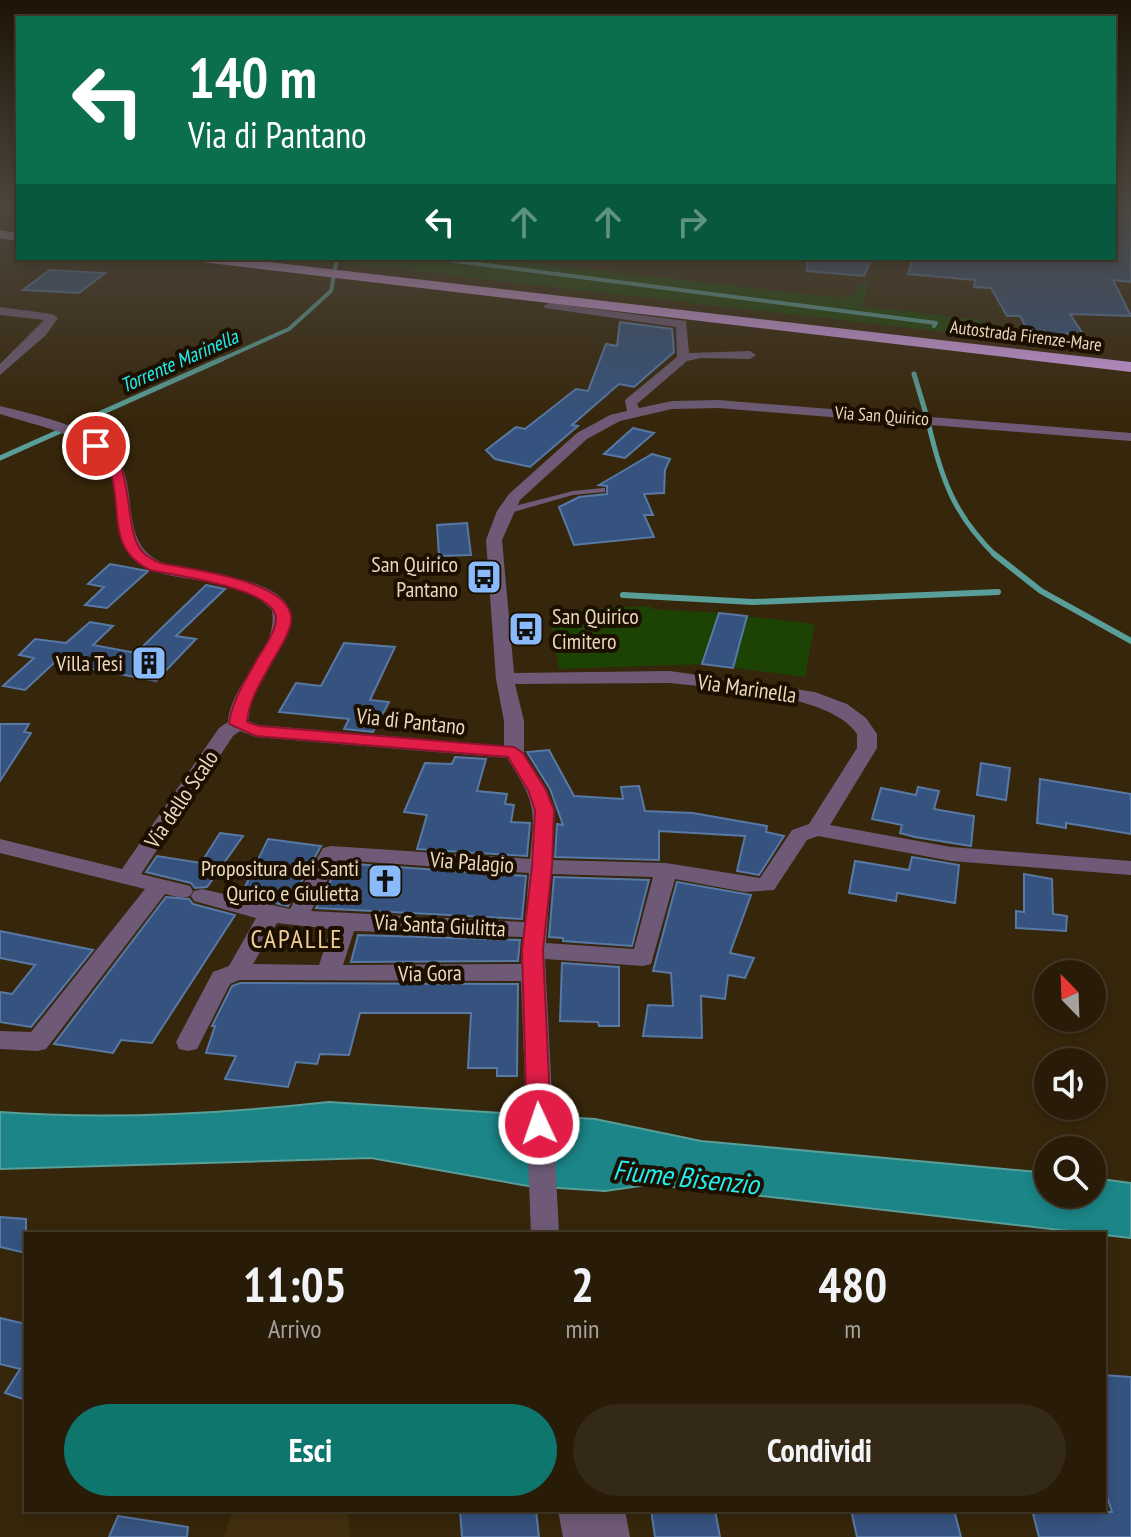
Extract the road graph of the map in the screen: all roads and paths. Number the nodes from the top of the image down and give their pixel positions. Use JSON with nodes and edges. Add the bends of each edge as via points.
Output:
{"nodes":[{"id":1,"x":405,"y":279,"type":"edge"},
{"id":2,"x":408,"y":279,"type":"edge"},
{"id":3,"x":549,"y":306,"type":"dead end"},
{"id":4,"x":0,"y":311,"type":"edge"},
{"id":5,"x":750,"y":355,"type":"dead end"},
{"id":6,"x":683,"y":358,"type":"junction"},
{"id":7,"x":1131,"y":359,"type":"edge"},
{"id":8,"x":1131,"y":367,"type":"edge"},
{"id":9,"x":0,"y":371,"type":"edge"},
{"id":10,"x":0,"y":410,"type":"edge"},
{"id":11,"x":634,"y":412,"type":"junction"},
{"id":12,"x":1131,"y":437,"type":"edge"},
{"id":13,"x":602,"y":490,"type":"dead end"},
{"id":14,"x":505,"y":511,"type":"junction"},
{"id":15,"x":505,"y":679,"type":"junction"},
{"id":16,"x":238,"y":724,"type":"junction"},
{"id":17,"x":514,"y":753,"type":"junction"},
{"id":18,"x":817,"y":829,"type":"junction"},
{"id":19,"x":0,"y":846,"type":"edge"},
{"id":20,"x":542,"y":867,"type":"junction"},
{"id":21,"x":1131,"y":868,"type":"edge"},
{"id":22,"x":666,"y":870,"type":"junction"},
{"id":23,"x":128,"y":877,"type":"junction"},
{"id":24,"x":181,"y":891,"type":"junction"},
{"id":25,"x":270,"y":914,"type":"junction"},
{"id":26,"x":297,"y":917,"type":"junction"},
{"id":27,"x":345,"y":923,"type":"junction"},
{"id":28,"x":533,"y":951,"type":"junction"},
{"id":29,"x":237,"y":972,"type":"junction"},
{"id":30,"x":328,"y":974,"type":"junction"},
{"id":31,"x":0,"y":1040,"type":"edge"},
{"id":32,"x":188,"y":1042,"type":"dead end"},
{"id":33,"x":545,"y":1232,"type":"edge"},
{"id":34,"x":575,"y":1512,"type":"edge"},
{"id":35,"x":608,"y":1512,"type":"edge"},
{"id":36,"x":580,"y":1537,"type":"edge"},
{"id":37,"x":613,"y":1537,"type":"edge"}],
"edges":[{"from":1,"to":8,"type":"highway","name":"Autostrada Firenze-Mare"},
{"from":2,"to":7,"type":"highway","name":"Autostrada Firenze-Mare"},
{"from":3,"to":6,"type":"street","via":[[682,324]]},
{"from":4,"to":9,"type":"street","via":[[52,318]]},
{"from":5,"to":6,"type":"street"},
{"from":6,"to":11,"type":"street","via":[[630,403]]},
{"from":10,"to":16,"type":"street","via":[[80,437],[109,457],[116,468],[127,540],[140,559],[253,589],[281,608],[279,634],[240,706]]},
{"from":11,"to":12,"type":"street","name":"Via San Quirico","via":[[718,404]]},
{"from":11,"to":14,"type":"street","name":"Via San Quirico","via":[[582,436]]},
{"from":13,"to":14,"type":"lane"},
{"from":14,"to":15,"type":"street","name":"Via San Quirico","via":[[494,540]]},
{"from":15,"to":17,"type":"street","name":"Via San Quirico"},
{"from":15,"to":18,"type":"street","name":"Via Marinella","via":[[670,677],[815,698],[840,708],[859,722],[867,734],[867,748]]},
{"from":16,"to":17,"type":"street","name":"Via di Pantano","via":[[256,731]]},
{"from":16,"to":23,"type":"street","name":"Via dello Scalo","via":[[226,732]]},
{"from":17,"to":20,"type":"street","name":"Via San Quirico","via":[[545,810]]},
{"from":18,"to":21,"type":"street","via":[[951,854]]},
{"from":18,"to":22,"type":"street","name":"Via Marinella","via":[[799,835],[766,885]]},
{"from":19,"to":23,"type":"street","name":"Via dello Scalo"},
{"from":20,"to":22,"type":"street","name":"Via Marinella"},
{"from":20,"to":26,"type":"street","name":"Via Palagio","via":[[331,853]]},
{"from":20,"to":28,"type":"street","name":"Via San Quirico"},
{"from":22,"to":28,"type":"street","via":[[643,958]]},
{"from":23,"to":24,"type":"street","name":"Via dello Scalo"},
{"from":24,"to":25,"type":"street","name":"Via dello Scalo"},
{"from":24,"to":31,"type":"street","via":[[37,1042]]},
{"from":25,"to":26,"type":"street","name":"Via dello Scalo"},
{"from":25,"to":29,"type":"street"},
{"from":26,"to":27,"type":"street","name":"Via Santa Giulitta"},
{"from":27,"to":28,"type":"street","name":"Via Santa Giulitta"},
{"from":27,"to":30,"type":"street"},
{"from":28,"to":30,"type":"street","name":"Via Gora"},
{"from":28,"to":33,"type":"street","name":"Via San Quirico"},
{"from":29,"to":30,"type":"street","name":"Via Gora"},
{"from":29,"to":32,"type":"street","via":[[221,978]]},
{"from":34,"to":36,"type":"street"},
{"from":35,"to":37,"type":"street"}]}
